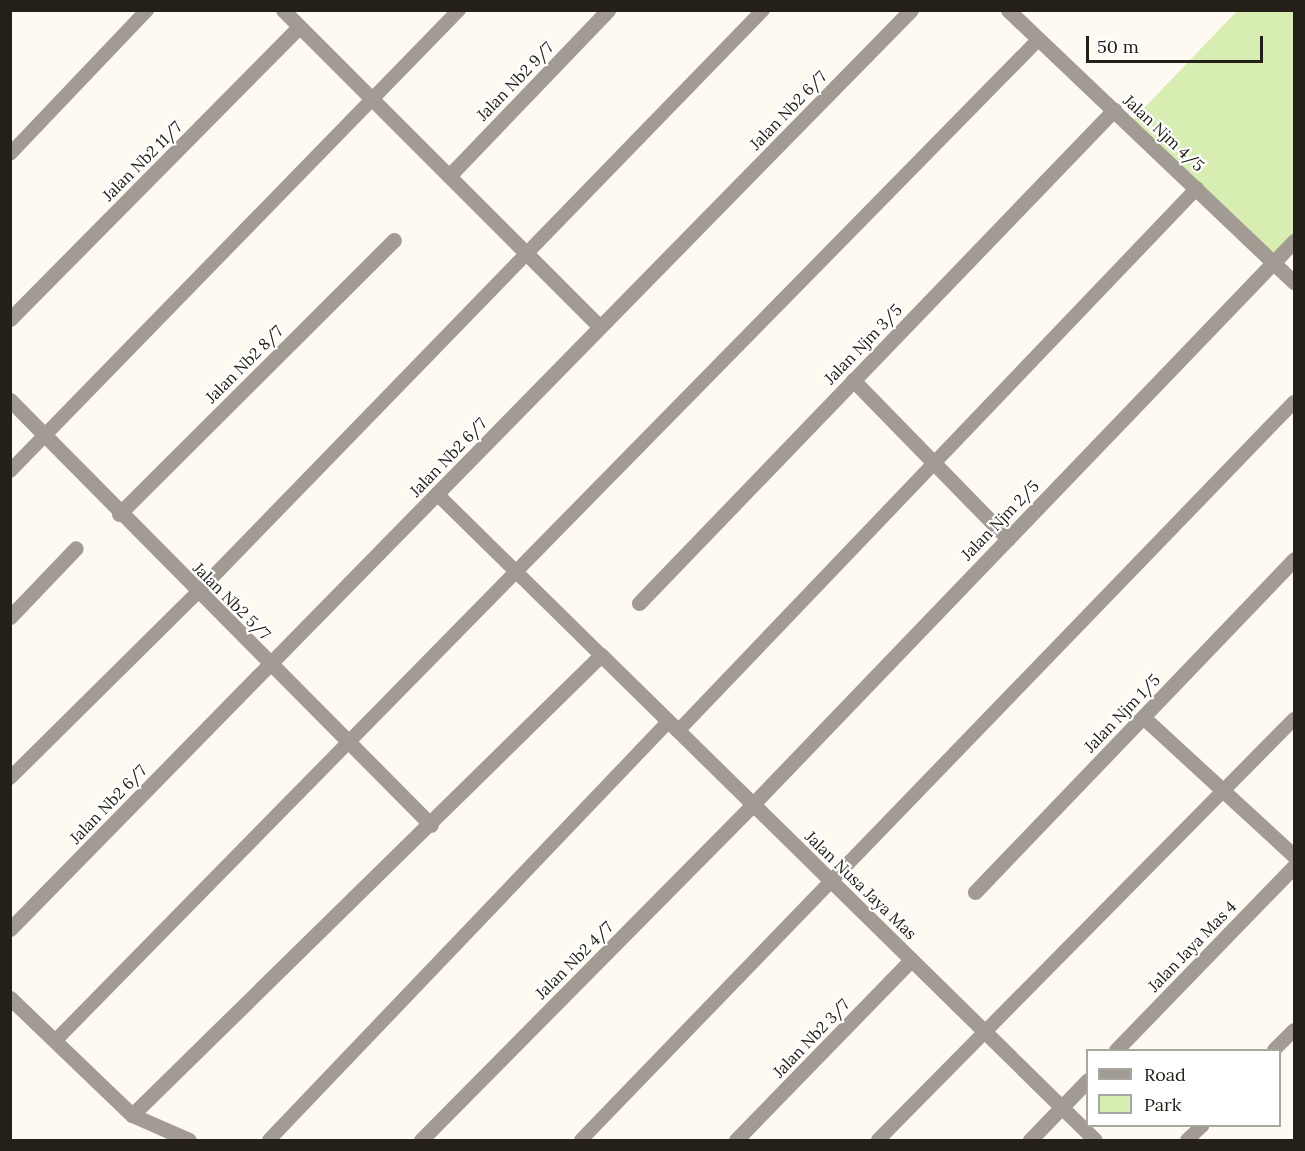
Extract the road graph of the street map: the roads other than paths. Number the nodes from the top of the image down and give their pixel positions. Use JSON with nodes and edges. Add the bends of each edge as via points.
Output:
{"nodes":[{"id":1,"x":147,"y":10,"type":"edge"},
{"id":2,"x":282,"y":10,"type":"edge"},
{"id":3,"x":459,"y":10,"type":"edge"},
{"id":4,"x":608,"y":10,"type":"edge"},
{"id":5,"x":763,"y":10,"type":"edge"},
{"id":6,"x":911,"y":10,"type":"edge"},
{"id":7,"x":1008,"y":10,"type":"edge"},
{"id":8,"x":299,"y":27,"type":"junction"},
{"id":9,"x":1038,"y":40,"type":"junction"},
{"id":10,"x":373,"y":100,"type":"junction"},
{"id":11,"x":1114,"y":110,"type":"junction"},
{"id":12,"x":10,"y":154,"type":"edge"},
{"id":13,"x":449,"y":176,"type":"junction"},
{"id":14,"x":1197,"y":188,"type":"junction"},
{"id":15,"x":394,"y":240,"type":"dead end"},
{"id":16,"x":1294,"y":241,"type":"edge"},
{"id":17,"x":525,"y":253,"type":"junction"},
{"id":18,"x":1274,"y":262,"type":"junction"},
{"id":19,"x":1294,"y":282,"type":"edge"},
{"id":20,"x":10,"y":319,"type":"edge"},
{"id":21,"x":600,"y":327,"type":"junction"},
{"id":22,"x":853,"y":380,"type":"junction"},
{"id":23,"x":10,"y":400,"type":"edge"},
{"id":24,"x":1294,"y":402,"type":"edge"},
{"id":25,"x":45,"y":436,"type":"junction"},
{"id":26,"x":933,"y":463,"type":"junction"},
{"id":27,"x":10,"y":471,"type":"edge"},
{"id":28,"x":437,"y":494,"type":"junction"},
{"id":29,"x":119,"y":514,"type":"junction"},
{"id":30,"x":1008,"y":539,"type":"junction"},
{"id":31,"x":76,"y":548,"type":"dead end"},
{"id":32,"x":1294,"y":559,"type":"edge"},
{"id":33,"x":514,"y":570,"type":"junction"},
{"id":34,"x":198,"y":592,"type":"junction"},
{"id":35,"x":639,"y":603,"type":"dead end"},
{"id":36,"x":10,"y":617,"type":"edge"},
{"id":37,"x":601,"y":655,"type":"junction"},
{"id":38,"x":270,"y":664,"type":"junction"},
{"id":39,"x":1143,"y":717,"type":"junction"},
{"id":40,"x":1294,"y":720,"type":"edge"},
{"id":41,"x":674,"y":726,"type":"junction"},
{"id":42,"x":347,"y":740,"type":"junction"},
{"id":43,"x":10,"y":778,"type":"edge"},
{"id":44,"x":1226,"y":792,"type":"junction"},
{"id":45,"x":753,"y":804,"type":"junction"},
{"id":46,"x":431,"y":825,"type":"junction"},
{"id":47,"x":1294,"y":856,"type":"edge"},
{"id":48,"x":1294,"y":866,"type":"edge"},
{"id":49,"x":833,"y":883,"type":"junction"},
{"id":50,"x":975,"y":892,"type":"dead end"},
{"id":51,"x":10,"y":929,"type":"edge"},
{"id":52,"x":911,"y":960,"type":"junction"},
{"id":53,"x":10,"y":998,"type":"edge"},
{"id":54,"x":1294,"y":1030,"type":"edge"},
{"id":55,"x":983,"y":1031,"type":"junction"},
{"id":56,"x":55,"y":1041,"type":"junction"},
{"id":57,"x":1117,"y":1049,"type":"edge"},
{"id":58,"x":1275,"y":1049,"type":"edge"},
{"id":59,"x":1086,"y":1082,"type":"edge"},
{"id":60,"x":1061,"y":1107,"type":"junction"},
{"id":61,"x":132,"y":1115,"type":"junction"},
{"id":62,"x":1200,"y":1127,"type":"edge"},
{"id":63,"x":189,"y":1140,"type":"edge"},
{"id":64,"x":269,"y":1140,"type":"edge"},
{"id":65,"x":421,"y":1140,"type":"edge"},
{"id":66,"x":581,"y":1140,"type":"edge"},
{"id":67,"x":736,"y":1140,"type":"edge"},
{"id":68,"x":878,"y":1140,"type":"edge"},
{"id":69,"x":1030,"y":1140,"type":"edge"},
{"id":70,"x":1095,"y":1140,"type":"edge"},
{"id":71,"x":1187,"y":1140,"type":"edge"}],
"edges":[{"from":1,"to":12,"type":"lane"},
{"from":2,"to":8,"type":"street"},
{"from":3,"to":10,"type":"lane"},
{"from":4,"to":13,"type":"street","name":"Jalan Nb2 9/7"},
{"from":5,"to":17,"type":"lane"},
{"from":6,"to":21,"type":"street","name":"Jalan Nb2 6/7"},
{"from":7,"to":9,"type":"street","name":"Jalan Njm 4/5"},
{"from":8,"to":10,"type":"street"},
{"from":8,"to":20,"type":"street","name":"Jalan Nb2 11/7"},
{"from":9,"to":11,"type":"street","name":"Jalan Njm 4/5"},
{"from":9,"to":33,"type":"lane"},
{"from":10,"to":13,"type":"street"},
{"from":10,"to":25,"type":"lane"},
{"from":11,"to":14,"type":"street","name":"Jalan Njm 4/5"},
{"from":11,"to":22,"type":"street","name":"Jalan Njm 3/5"},
{"from":13,"to":17,"type":"street"},
{"from":14,"to":18,"type":"street","name":"Jalan Njm 4/5"},
{"from":14,"to":26,"type":"lane"},
{"from":15,"to":29,"type":"street","name":"Jalan Nb2 8/7"},
{"from":16,"to":18,"type":"street","name":"Jalan Njm 2/5"},
{"from":17,"to":21,"type":"street"},
{"from":17,"to":34,"type":"lane"},
{"from":18,"to":19,"type":"street","name":"Jalan Njm 4/5"},
{"from":18,"to":30,"type":"street","name":"Jalan Njm 2/5"},
{"from":21,"to":28,"type":"street","name":"Jalan Nb2 6/7"},
{"from":22,"to":26,"type":"street"},
{"from":22,"to":35,"type":"street","name":"Jalan Njm 3/5"},
{"from":23,"to":25,"type":"street","name":"Jalan Nb2 5/7"},
{"from":24,"to":49,"type":"lane"},
{"from":25,"to":27,"type":"lane"},
{"from":25,"to":29,"type":"street","name":"Jalan Nb2 5/7"},
{"from":26,"to":30,"type":"street"},
{"from":26,"to":41,"type":"lane"},
{"from":28,"to":33,"type":"lane"},
{"from":28,"to":38,"type":"street","name":"Jalan Nb2 6/7"},
{"from":29,"to":34,"type":"street","name":"Jalan Nb2 5/7"},
{"from":30,"to":45,"type":"street","name":"Jalan Njm 2/5"},
{"from":31,"to":36,"type":"street"},
{"from":32,"to":39,"type":"street","name":"Jalan Njm 1/5"},
{"from":33,"to":37,"type":"lane"},
{"from":33,"to":42,"type":"lane"},
{"from":34,"to":38,"type":"street","name":"Jalan Nb2 5/7"},
{"from":34,"to":43,"type":"lane"},
{"from":37,"to":41,"type":"street","name":"Jalan Nusa Jaya Mas"},
{"from":37,"to":46,"type":"street"},
{"from":38,"to":42,"type":"street","name":"Jalan Nb2 5/7"},
{"from":38,"to":51,"type":"street","name":"Jalan Nb2 6/7"},
{"from":39,"to":44,"type":"street"},
{"from":39,"to":50,"type":"street","name":"Jalan Njm 1/5"},
{"from":40,"to":44,"type":"lane"},
{"from":41,"to":45,"type":"street","name":"Jalan Nusa Jaya Mas"},
{"from":41,"to":64,"type":"lane"},
{"from":42,"to":46,"type":"street","name":"Jalan Nb2 5/7"},
{"from":42,"to":56,"type":"lane"},
{"from":44,"to":47,"type":"street"},
{"from":44,"to":55,"type":"lane"},
{"from":45,"to":49,"type":"street","name":"Jalan Nusa Jaya Mas"},
{"from":45,"to":65,"type":"street","name":"Jalan Nb2 4/7"},
{"from":46,"to":61,"type":"street"},
{"from":48,"to":57,"type":"street","name":"Jalan Jaya Mas 4"},
{"from":49,"to":52,"type":"street","name":"Jalan Nusa Jaya Mas"},
{"from":49,"to":66,"type":"lane"},
{"from":52,"to":55,"type":"street","name":"Jalan Nusa Jaya Mas"},
{"from":52,"to":67,"type":"street","name":"Jalan Nb2 3/7"},
{"from":53,"to":56,"type":"street"},
{"from":54,"to":58,"type":"lane"},
{"from":55,"to":60,"type":"street","name":"Jalan Nusa Jaya Mas"},
{"from":55,"to":68,"type":"lane"},
{"from":56,"to":61,"type":"street"},
{"from":59,"to":60,"type":"street"},
{"from":60,"to":69,"type":"street"},
{"from":60,"to":70,"type":"street","name":"Jalan Nusa Jaya Mas"},
{"from":61,"to":63,"type":"street"},
{"from":62,"to":71,"type":"lane"}]}
